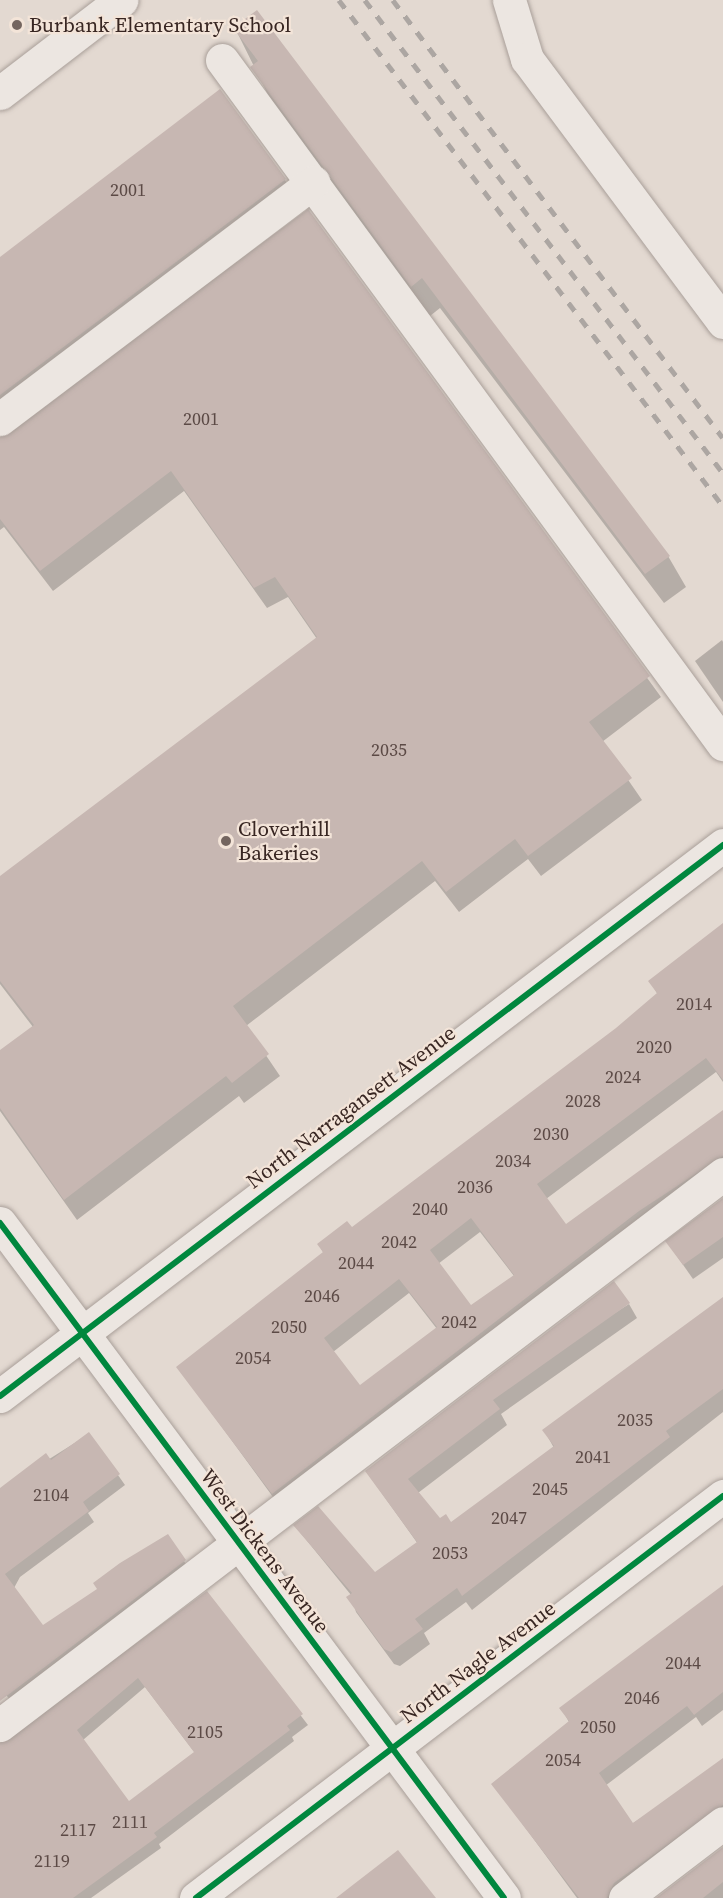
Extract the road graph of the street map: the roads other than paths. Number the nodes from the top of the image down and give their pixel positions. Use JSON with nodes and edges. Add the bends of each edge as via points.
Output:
{"nodes":[{"id":1,"x":121,"y":0,"type":"edge"},
{"id":2,"x":509,"y":0,"type":"edge"},
{"id":3,"x":222,"y":60,"type":"dead end"},
{"id":4,"x":0,"y":93,"type":"edge"},
{"id":5,"x":313,"y":182,"type":"junction"},
{"id":6,"x":723,"y":322,"type":"edge"},
{"id":7,"x":0,"y":419,"type":"edge"},
{"id":8,"x":723,"y":744,"type":"edge"},
{"id":9,"x":723,"y":845,"type":"edge"},
{"id":10,"x":723,"y":1174,"type":"edge"},
{"id":11,"x":0,"y":1223,"type":"edge"},
{"id":12,"x":82,"y":1333,"type":"junction"},
{"id":13,"x":0,"y":1395,"type":"edge"},
{"id":14,"x":723,"y":1496,"type":"edge"},
{"id":15,"x":239,"y":1544,"type":"junction"},
{"id":16,"x":0,"y":1725,"type":"edge"},
{"id":17,"x":392,"y":1748,"type":"junction"},
{"id":18,"x":723,"y":1823,"type":"edge"},
{"id":19,"x":196,"y":1898,"type":"edge"},
{"id":20,"x":504,"y":1898,"type":"edge"},
{"id":21,"x":625,"y":1898,"type":"edge"}],
"edges":[{"from":1,"to":4,"type":"street"},
{"from":2,"to":6,"type":"street","via":[[527,59]]},
{"from":3,"to":5,"type":"street"},
{"from":5,"to":7,"type":"street"},
{"from":5,"to":8,"type":"street"},
{"from":9,"to":12,"type":"street","name":"North Narragansett Avenue"},
{"from":10,"to":15,"type":"street"},
{"from":11,"to":12,"type":"street","name":"West Dickens Avenue"},
{"from":12,"to":13,"type":"street","name":"North Narragansett Avenue"},
{"from":12,"to":15,"type":"street","name":"West Dickens Avenue"},
{"from":14,"to":17,"type":"street","name":"North Nagle Avenue"},
{"from":15,"to":16,"type":"street"},
{"from":15,"to":17,"type":"street","name":"West Dickens Avenue"},
{"from":17,"to":19,"type":"street","name":"North Nagle Avenue"},
{"from":17,"to":20,"type":"street","name":"West Dickens Avenue"},
{"from":18,"to":21,"type":"street"}]}
